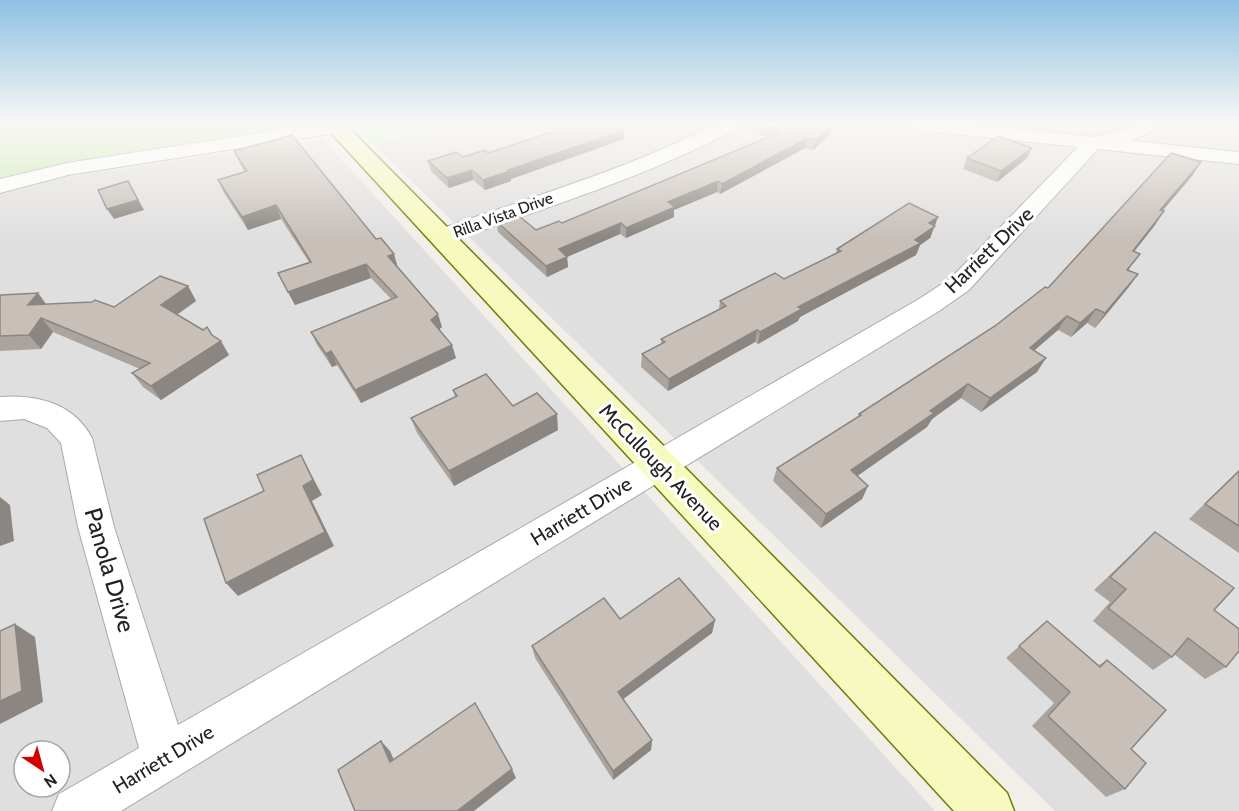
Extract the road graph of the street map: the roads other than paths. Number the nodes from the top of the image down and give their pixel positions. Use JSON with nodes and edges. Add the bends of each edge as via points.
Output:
{"nodes":[{"id":1,"x":110,"y":162,"type":"edge"},
{"id":2,"x":369,"y":162,"type":"edge"},
{"id":3,"x":647,"y":162,"type":"edge"},
{"id":4,"x":1076,"y":162,"type":"edge"},
{"id":5,"x":0,"y":186,"type":"edge"},
{"id":6,"x":441,"y":237,"type":"junction"},
{"id":7,"x":13,"y":408,"type":"edge"},
{"id":8,"x":658,"y":464,"type":"junction"},
{"id":9,"x":165,"y":758,"type":"junction"},
{"id":10,"x":76,"y":811,"type":"edge"},
{"id":11,"x":989,"y":811,"type":"edge"}],
"edges":[{"from":1,"to":5,"type":"street"},
{"from":2,"to":6,"type":"main road","name":"McCullough Avenue"},
{"from":3,"to":6,"type":"street","name":"Rilla Vista Drive"},
{"from":4,"to":8,"type":"street","name":"Harriett Drive","via":[[960,284]]},
{"from":6,"to":8,"type":"main road","name":"McCullough Avenue"},
{"from":7,"to":9,"type":"street","name":"Panola Drive","via":[[58,419],[76,438],[96,527]]},
{"from":8,"to":9,"type":"street","name":"Harriett Drive"},
{"from":8,"to":11,"type":"main road","name":"McCullough Avenue"},
{"from":9,"to":10,"type":"street","name":"Harriett Drive"}]}
